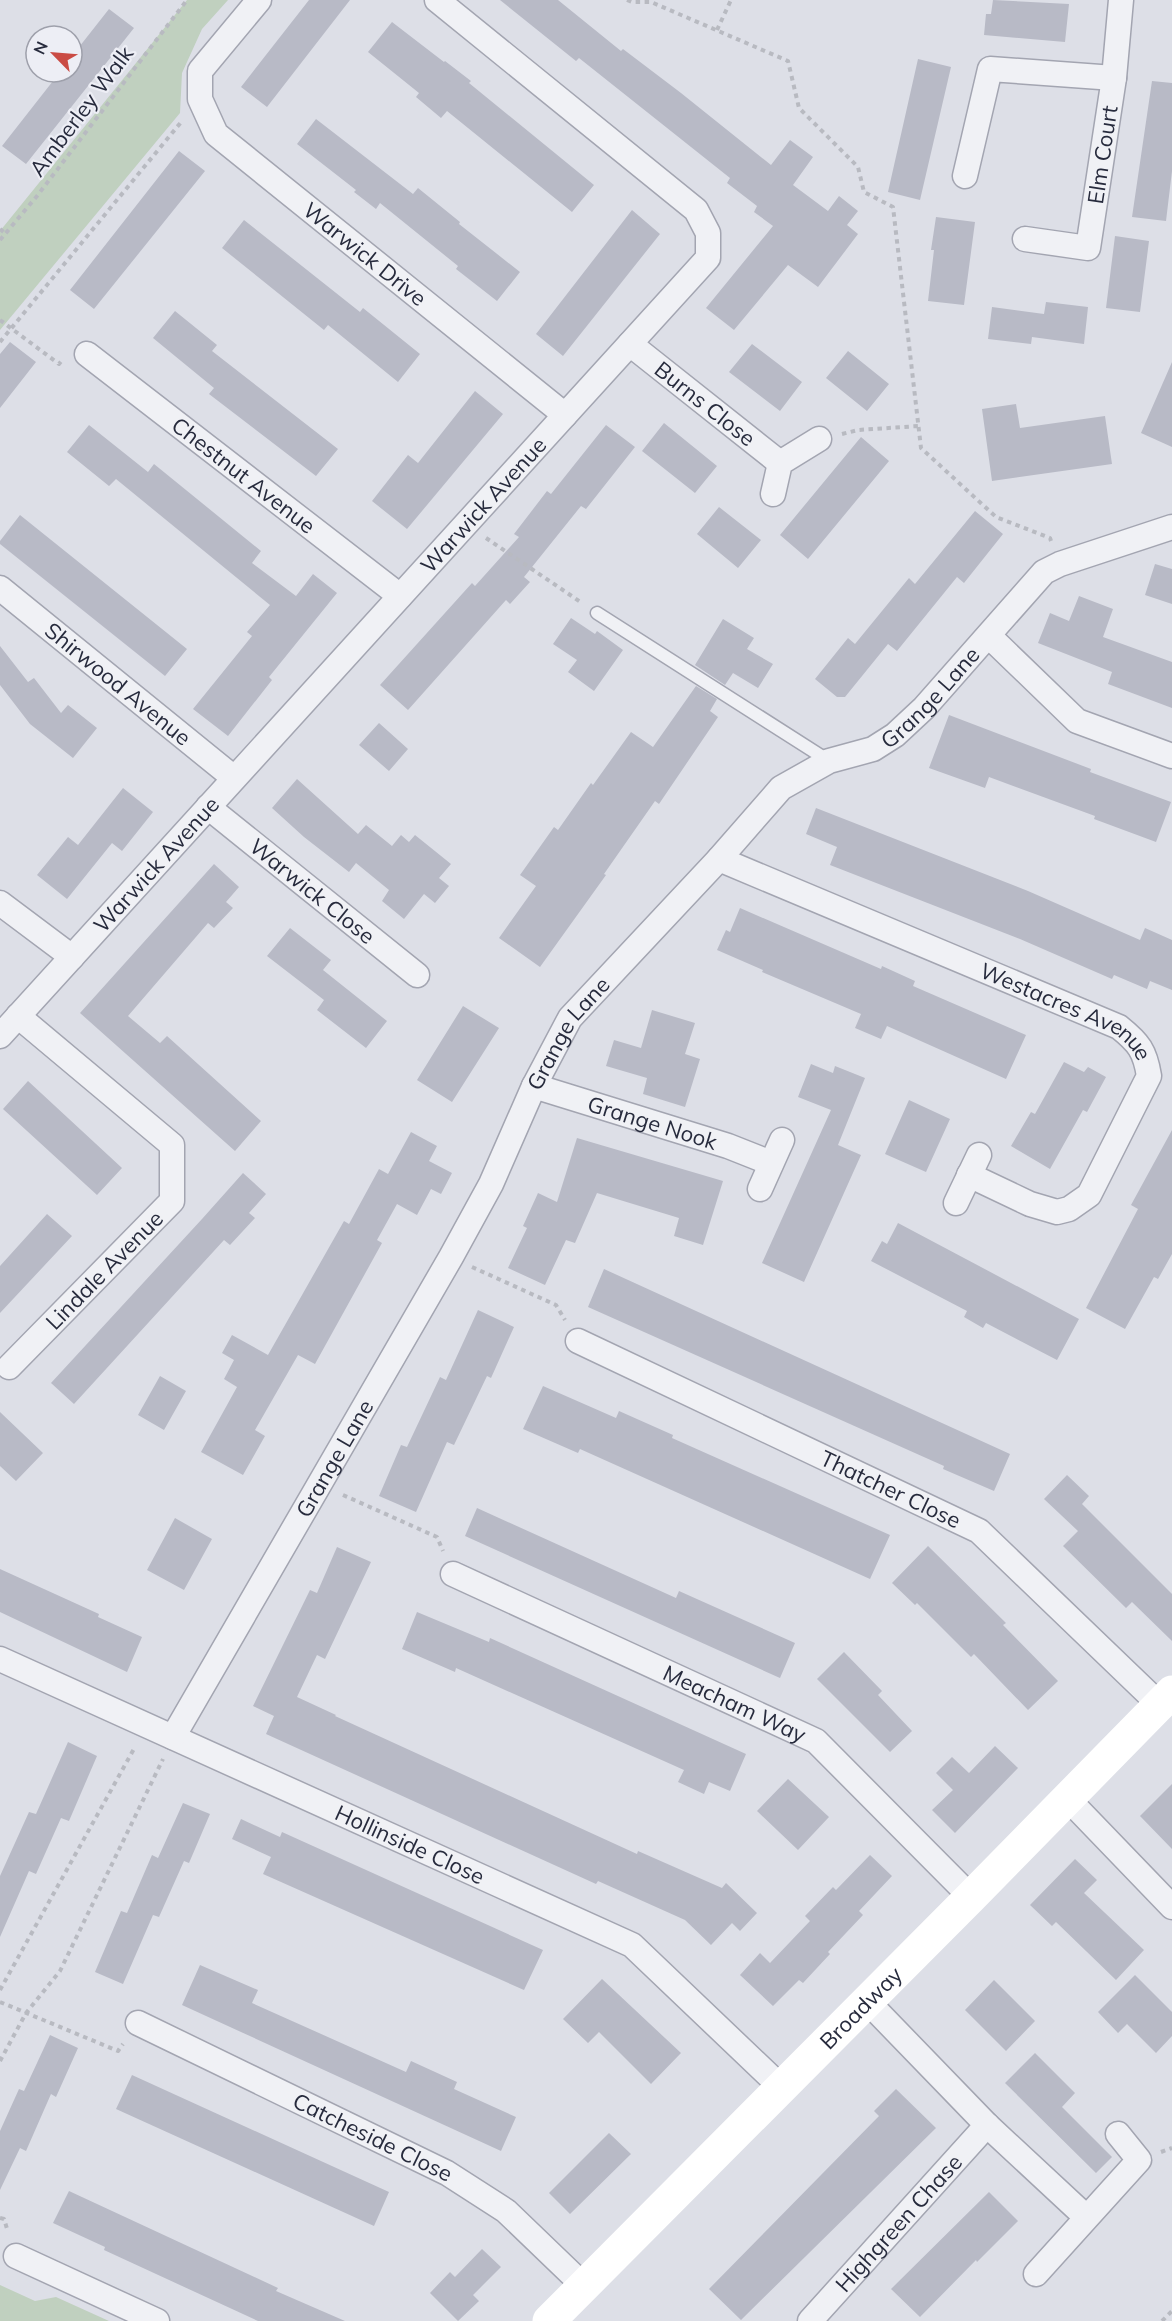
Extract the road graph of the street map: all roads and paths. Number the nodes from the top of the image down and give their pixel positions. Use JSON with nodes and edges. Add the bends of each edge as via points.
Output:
{"nodes":[{"id":1,"x":187,"y":0,"type":"edge"},
{"id":2,"x":259,"y":0,"type":"edge"},
{"id":3,"x":627,"y":0,"type":"edge"},
{"id":4,"x":731,"y":0,"type":"edge"},
{"id":5,"x":1121,"y":0,"type":"edge"},
{"id":6,"x":446,"y":3,"type":"edge"},
{"id":7,"x":717,"y":30,"type":"junction"},
{"id":8,"x":1114,"y":78,"type":"junction"},
{"id":9,"x":200,"y":99,"type":"junction"},
{"id":10,"x":965,"y":176,"type":"dead end"},
{"id":11,"x":0,"y":229,"type":"edge"},
{"id":12,"x":6,"y":234,"type":"junction"},
{"id":13,"x":1025,"y":239,"type":"dead end"},
{"id":14,"x":0,"y":240,"type":"edge"},
{"id":15,"x":0,"y":320,"type":"edge"},
{"id":16,"x":11,"y":329,"type":"junction"},
{"id":17,"x":0,"y":342,"type":"edge"},
{"id":18,"x":630,"y":344,"type":"junction"},
{"id":19,"x":87,"y":354,"type":"joint"},
{"id":20,"x":565,"y":415,"type":"junction"},
{"id":21,"x":919,"y":426,"type":"junction"},
{"id":22,"x":819,"y":439,"type":"joint"},
{"id":23,"x":780,"y":463,"type":"junction"},
{"id":24,"x":773,"y":494,"type":"dead end"},
{"id":25,"x":466,"y":524,"type":"junction"},
{"id":26,"x":1172,"y":527,"type":"edge"},
{"id":27,"x":1060,"y":564,"type":"junction"},
{"id":28,"x":0,"y":588,"type":"edge"},
{"id":29,"x":400,"y":596,"type":"junction"},
{"id":30,"x":597,"y":613,"type":"joint"},
{"id":31,"x":989,"y":636,"type":"junction"},
{"id":32,"x":1172,"y":756,"type":"edge"},
{"id":33,"x":829,"y":761,"type":"junction"},
{"id":34,"x":234,"y":778,"type":"junction"},
{"id":35,"x":208,"y":807,"type":"junction"},
{"id":36,"x":719,"y":859,"type":"junction"},
{"id":37,"x":0,"y":903,"type":"edge"},
{"id":38,"x":72,"y":957,"type":"junction"},
{"id":39,"x":417,"y":975,"type":"dead end"},
{"id":40,"x":18,"y":1016,"type":"junction"},
{"id":41,"x":0,"y":1036,"type":"edge"},
{"id":42,"x":534,"y":1086,"type":"junction"},
{"id":43,"x":782,"y":1140,"type":"dead end"},
{"id":44,"x":771,"y":1163,"type":"junction"},
{"id":45,"x":760,"y":1189,"type":"dead end"},
{"id":46,"x":956,"y":1203,"type":"dead end"},
{"id":47,"x":451,"y":1257,"type":"junction"},
{"id":48,"x":578,"y":1341,"type":"joint"},
{"id":49,"x":9,"y":1367,"type":"dead end"},
{"id":50,"x":319,"y":1485,"type":"junction"},
{"id":51,"x":453,"y":1574,"type":"joint"},
{"id":52,"x":0,"y":1659,"type":"edge"},
{"id":53,"x":1166,"y":1698,"type":"edge"},
{"id":54,"x":147,"y":1726,"type":"junction"},
{"id":55,"x":173,"y":1737,"type":"junction"},
{"id":56,"x":1068,"y":1799,"type":"junction"},
{"id":57,"x":971,"y":1897,"type":"junction"},
{"id":58,"x":1172,"y":1907,"type":"edge"},
{"id":59,"x":0,"y":1990,"type":"edge"},
{"id":60,"x":867,"y":2001,"type":"junction"},
{"id":61,"x":0,"y":2002,"type":"edge"},
{"id":62,"x":26,"y":2013,"type":"junction"},
{"id":63,"x":138,"y":2023,"type":"joint"},
{"id":64,"x":0,"y":2061,"type":"edge"},
{"id":65,"x":782,"y":2088,"type":"junction"},
{"id":66,"x":987,"y":2125,"type":"junction"},
{"id":67,"x":1118,"y":2134,"type":"dead end"},
{"id":68,"x":1086,"y":2217,"type":"junction"},
{"id":69,"x":16,"y":2256,"type":"dead end"},
{"id":70,"x":1036,"y":2274,"type":"dead end"},
{"id":71,"x":584,"y":2286,"type":"junction"},
{"id":72,"x":1172,"y":2311,"type":"edge"},
{"id":73,"x":157,"y":2321,"type":"edge"},
{"id":74,"x":549,"y":2321,"type":"edge"},
{"id":75,"x":810,"y":2321,"type":"edge"},
{"id":76,"x":1162,"y":2321,"type":"edge"}],
"edges":[{"from":1,"to":12,"type":"path","name":"Amberley Walk"},
{"from":2,"to":9,"type":"street","name":"Warwick Drive","via":[[200,71]]},
{"from":3,"to":7,"type":"path","via":[[651,2]]},
{"from":4,"to":7,"type":"path"},
{"from":5,"to":8,"type":"street","name":"Elm Court"},
{"from":6,"to":18,"type":"street","name":"Warwick Avenue","via":[[696,210],[708,233],[708,258]]},
{"from":7,"to":21,"type":"path","via":[[788,61],[799,108],[858,167],[864,192],[893,207]]},
{"from":8,"to":10,"type":"street","via":[[990,69],[980,154]]},
{"from":8,"to":13,"type":"street","name":"Elm Court","via":[[1088,248]]},
{"from":9,"to":16,"type":"path"},
{"from":9,"to":20,"type":"street","name":"Warwick Drive","via":[[216,134]]},
{"from":11,"to":12,"type":"path"},
{"from":12,"to":14,"type":"path","name":"Amberley Walk"},
{"from":15,"to":16,"type":"path"},
{"from":16,"to":17,"type":"path"},
{"from":16,"to":19,"type":"path","via":[[59,364],[74,344]]},
{"from":18,"to":20,"type":"street","name":"Warwick Avenue"},
{"from":18,"to":23,"type":"street","name":"Burns Close"},
{"from":19,"to":29,"type":"street","name":"Chestnut Avenue"},
{"from":20,"to":25,"type":"street","name":"Warwick Avenue"},
{"from":21,"to":22,"type":"path","via":[[858,430]]},
{"from":21,"to":27,"type":"path","via":[[921,448],[996,517],[1050,538]]},
{"from":22,"to":23,"type":"street"},
{"from":23,"to":24,"type":"street"},
{"from":25,"to":29,"type":"street","name":"Warwick Avenue"},
{"from":25,"to":30,"type":"path"},
{"from":26,"to":27,"type":"street","name":"Grange Lane"},
{"from":27,"to":31,"type":"street","name":"Grange Lane","via":[[1044,572]]},
{"from":28,"to":34,"type":"street","name":"Shirwood Avenue"},
{"from":29,"to":34,"type":"street","name":"Warwick Avenue"},
{"from":30,"to":33,"type":"lane"},
{"from":31,"to":32,"type":"street","via":[[1077,721]]},
{"from":31,"to":33,"type":"street","name":"Grange Lane","via":[[895,735],[873,748]]},
{"from":33,"to":36,"type":"street","name":"Grange Lane","via":[[781,788]]},
{"from":34,"to":35,"type":"street","name":"Warwick Avenue"},
{"from":35,"to":38,"type":"street","name":"Warwick Avenue"},
{"from":35,"to":39,"type":"street","name":"Warwick Close"},
{"from":36,"to":42,"type":"street","name":"Grange Lane","via":[[570,1018]]},
{"from":36,"to":46,"type":"street","name":"Westacres Avenue","via":[[1119,1027],[1145,1054],[1149,1076],[1089,1195],[1057,1212],[1030,1204],[974,1165]]},
{"from":37,"to":38,"type":"street"},
{"from":38,"to":40,"type":"street","name":"Warwick Avenue"},
{"from":40,"to":41,"type":"street","name":"Warwick Avenue"},
{"from":40,"to":49,"type":"street","name":"Lindale Avenue","via":[[172,1145],[172,1201]]},
{"from":42,"to":44,"type":"street","name":"Grange Nook"},
{"from":42,"to":47,"type":"street","name":"Grange Lane","via":[[491,1184]]},
{"from":43,"to":44,"type":"street"},
{"from":44,"to":45,"type":"street"},
{"from":47,"to":48,"type":"path","via":[[556,1305]]},
{"from":47,"to":50,"type":"street","name":"Grange Lane"},
{"from":48,"to":53,"type":"street","name":"Thatcher Close","via":[[979,1532]]},
{"from":50,"to":51,"type":"path","via":[[437,1537]]},
{"from":50,"to":55,"type":"street","name":"Grange Lane"},
{"from":51,"to":57,"type":"street","name":"Meacham Way","via":[[816,1741]]},
{"from":52,"to":54,"type":"street","name":"Hollinside Close"},
{"from":53,"to":56,"type":"street","name":"Broadway"},
{"from":54,"to":55,"type":"street","name":"Hollinside Close"},
{"from":54,"to":59,"type":"path"},
{"from":55,"to":62,"type":"path","via":[[60,1971]]},
{"from":55,"to":65,"type":"street","name":"Hollinside Close","via":[[632,1945]]},
{"from":56,"to":57,"type":"street","name":"Broadway"},
{"from":56,"to":58,"type":"street"},
{"from":57,"to":60,"type":"street","name":"Broadway"},
{"from":60,"to":65,"type":"street","name":"Broadway"},
{"from":60,"to":66,"type":"street"},
{"from":61,"to":62,"type":"path"},
{"from":62,"to":63,"type":"path","via":[[118,2051]]},
{"from":62,"to":64,"type":"path"},
{"from":63,"to":71,"type":"street","name":"Catcheside Close","via":[[447,2173],[506,2211]]},
{"from":65,"to":71,"type":"street","name":"Broadway"},
{"from":66,"to":68,"type":"street"},
{"from":66,"to":75,"type":"street","name":"Highgreen Chase"},
{"from":67,"to":68,"type":"street","via":[[1139,2160]]},
{"from":68,"to":70,"type":"street"},
{"from":69,"to":73,"type":"street"},
{"from":71,"to":74,"type":"street","name":"Broadway"},
{"from":72,"to":76,"type":"path"}]}
